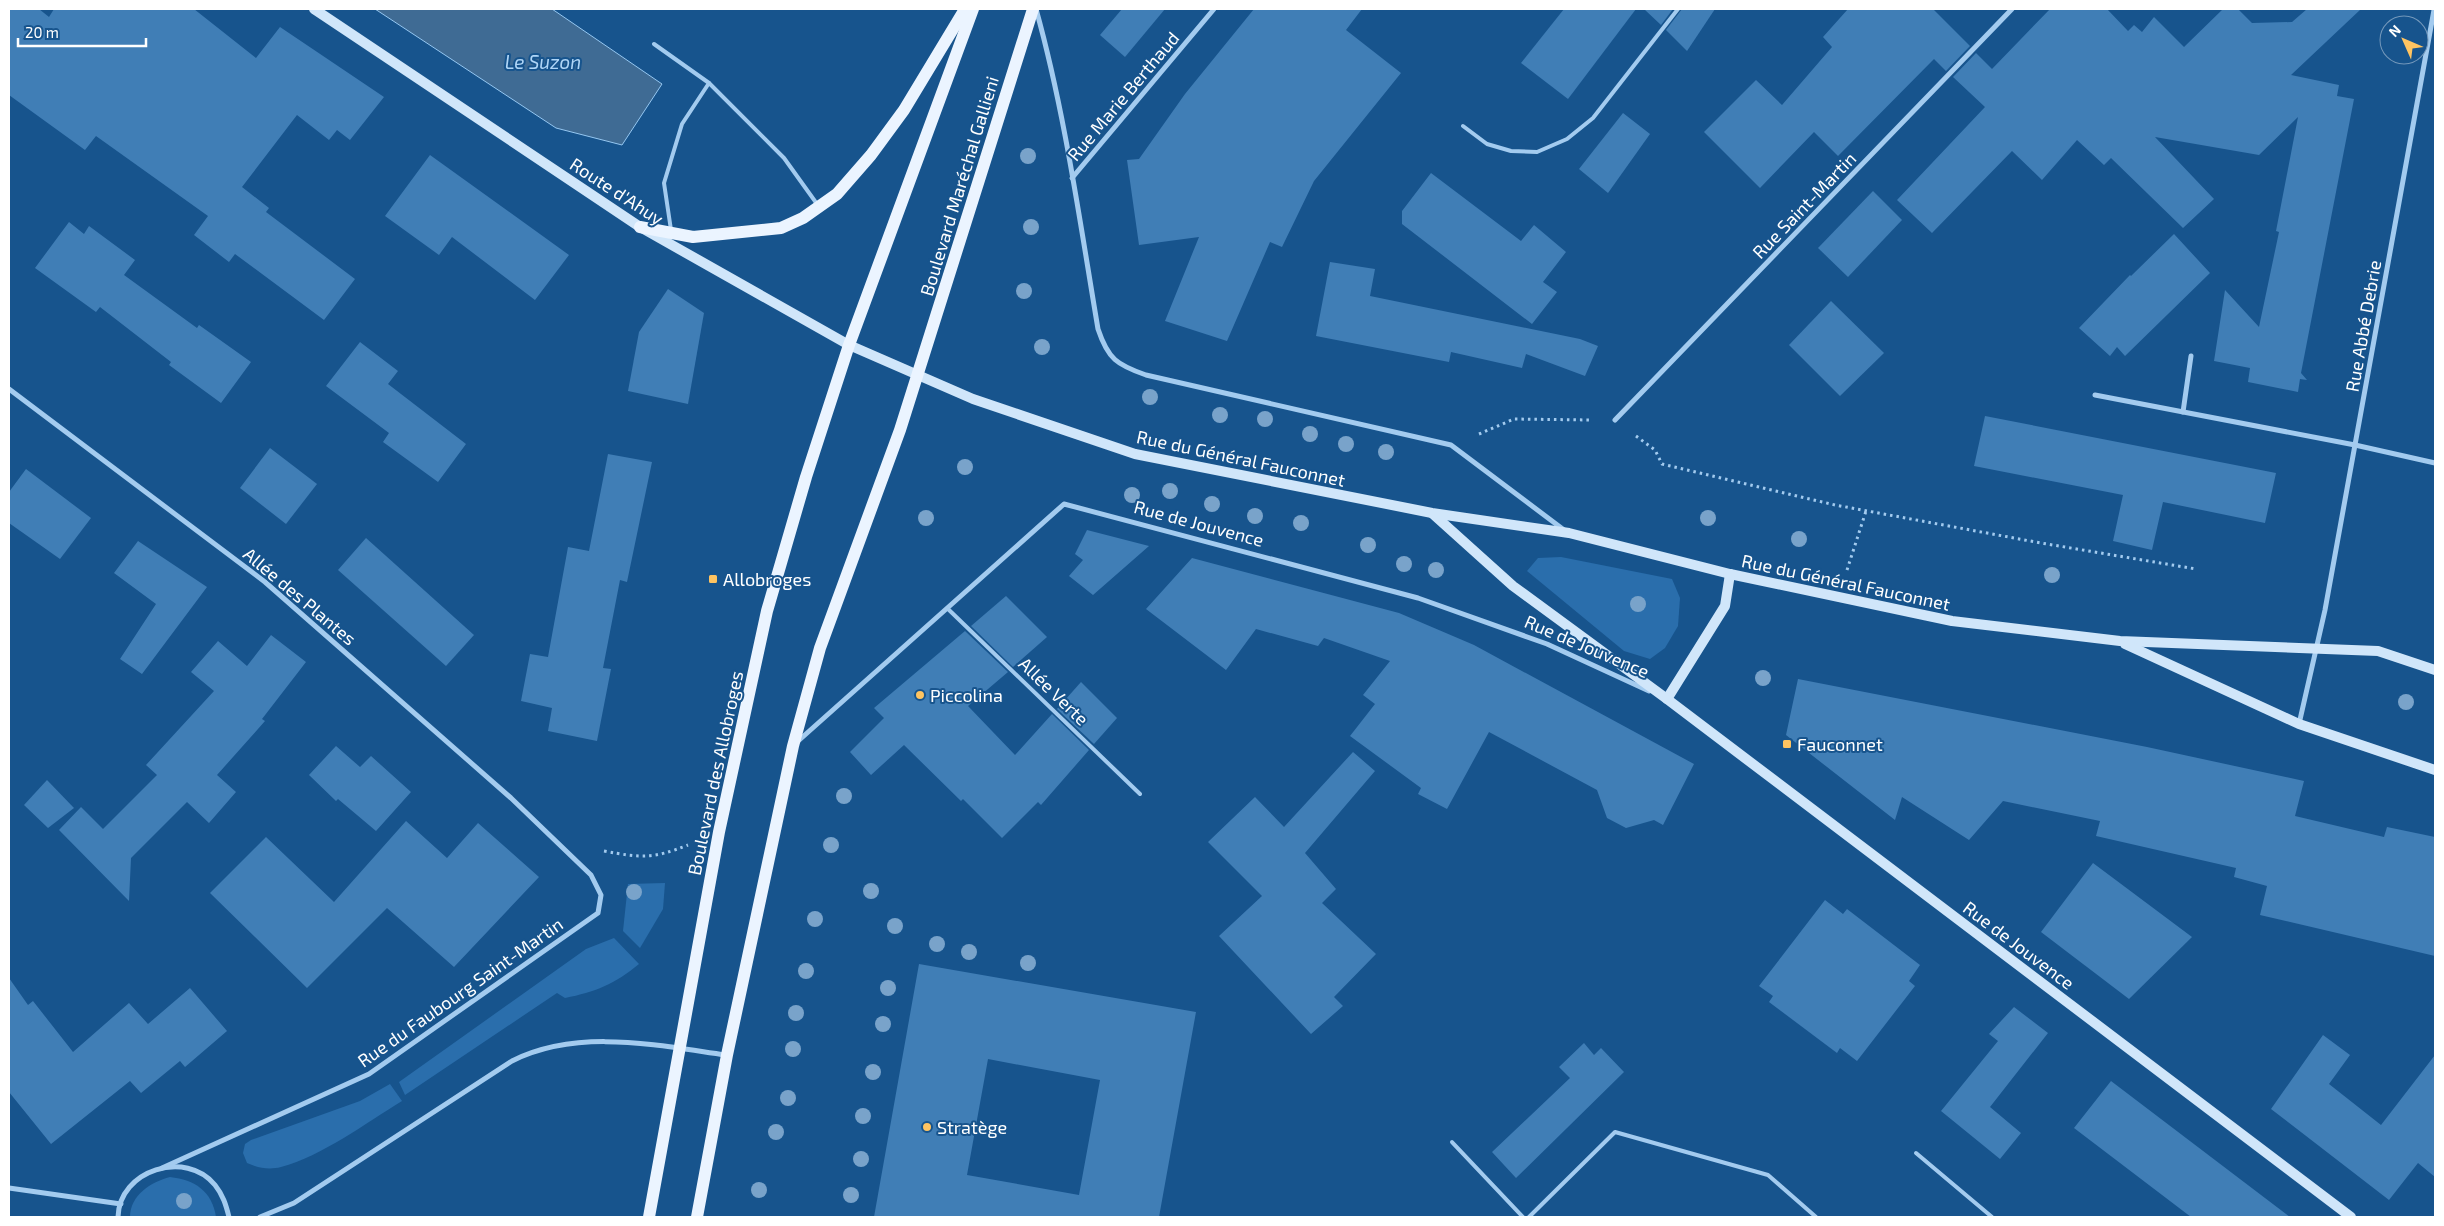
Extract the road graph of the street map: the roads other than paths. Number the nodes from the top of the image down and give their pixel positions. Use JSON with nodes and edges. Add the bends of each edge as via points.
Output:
{"nodes":[{"id":1,"x":314,"y":9,"type":"edge"},
{"id":2,"x":965,"y":9,"type":"edge"},
{"id":3,"x":973,"y":9,"type":"edge"},
{"id":4,"x":1034,"y":9,"type":"edge"},
{"id":5,"x":1214,"y":9,"type":"edge"},
{"id":6,"x":1678,"y":9,"type":"edge"},
{"id":7,"x":2012,"y":9,"type":"edge"},
{"id":8,"x":2434,"y":10,"type":"edge"},
{"id":9,"x":654,"y":44,"type":"dead end"},
{"id":10,"x":709,"y":83,"type":"junction"},
{"id":11,"x":1463,"y":126,"type":"dead end"},
{"id":12,"x":1072,"y":178,"type":"junction"},
{"id":13,"x":819,"y":207,"type":"junction"},
{"id":14,"x":640,"y":227,"type":"junction"},
{"id":15,"x":671,"y":232,"type":"junction"},
{"id":16,"x":850,"y":345,"type":"junction"},
{"id":17,"x":2191,"y":356,"type":"dead end"},
{"id":18,"x":1113,"y":360,"type":"joint"},
{"id":19,"x":918,"y":374,"type":"junction"},
{"id":20,"x":9,"y":389,"type":"edge"},
{"id":21,"x":2095,"y":395,"type":"dead end"},
{"id":22,"x":2183,"y":412,"type":"junction"},
{"id":23,"x":1615,"y":420,"type":"road end"},
{"id":24,"x":2355,"y":445,"type":"junction"},
{"id":25,"x":2435,"y":462,"type":"edge"},
{"id":26,"x":1432,"y":513,"type":"junction"},
{"id":27,"x":1569,"y":533,"type":"junction"},
{"id":28,"x":1730,"y":574,"type":"junction"},
{"id":29,"x":948,"y":609,"type":"junction"},
{"id":30,"x":2120,"y":641,"type":"junction"},
{"id":31,"x":2317,"y":647,"type":"junction"},
{"id":32,"x":2435,"y":670,"type":"edge"},
{"id":33,"x":1667,"y":699,"type":"junction"},
{"id":34,"x":2299,"y":724,"type":"junction"},
{"id":35,"x":793,"y":746,"type":"junction"},
{"id":36,"x":2435,"y":770,"type":"edge"},
{"id":37,"x":1140,"y":794,"type":"dead end"},
{"id":38,"x":591,"y":875,"type":"joint"},
{"id":39,"x":680,"y":1049,"type":"junction"},
{"id":40,"x":728,"y":1055,"type":"junction"},
{"id":41,"x":1452,"y":1142,"type":"dead end"},
{"id":42,"x":1916,"y":1153,"type":"dead end"},
{"id":43,"x":162,"y":1168,"type":"junction"},
{"id":44,"x":9,"y":1188,"type":"edge"},
{"id":45,"x":121,"y":1204,"type":"junction"},
{"id":46,"x":118,"y":1217,"type":"edge"},
{"id":47,"x":229,"y":1217,"type":"edge"},
{"id":48,"x":260,"y":1217,"type":"edge"},
{"id":49,"x":649,"y":1217,"type":"edge"},
{"id":50,"x":697,"y":1217,"type":"edge"},
{"id":51,"x":1523,"y":1217,"type":"edge"},
{"id":52,"x":1529,"y":1217,"type":"edge"},
{"id":53,"x":1816,"y":1217,"type":"edge"},
{"id":54,"x":1992,"y":1217,"type":"edge"},
{"id":55,"x":2351,"y":1217,"type":"edge"}],
"edges":[{"from":1,"to":14,"type":"main road","name":"Route d'Ahuy"},
{"from":2,"to":13,"type":"main road","via":[[904,110],[871,155],[837,194]]},
{"from":3,"to":16,"type":"main road"},
{"from":4,"to":12,"type":"street","name":"Boulevard Maréchal Gallieni","via":[[1046,44]]},
{"from":4,"to":19,"type":"main road","name":"Boulevard Maréchal Gallieni"},
{"from":5,"to":12,"type":"street","name":"Rue Marie Berthaud"},
{"from":6,"to":11,"type":"lane","via":[[1593,118],[1567,139],[1536,152],[1511,152],[1487,144]]},
{"from":7,"to":23,"type":"street","name":"Rue Saint-Martin"},
{"from":8,"to":24,"type":"street","name":"Rue Abbé Debrie"},
{"from":9,"to":10,"type":"lane"},
{"from":10,"to":13,"type":"lane","via":[[784,158]]},
{"from":10,"to":15,"type":"lane","via":[[682,124],[664,183]]},
{"from":12,"to":18,"type":"street","name":"Boulevard Maréchal Gallieni","via":[[1098,329]]},
{"from":13,"to":15,"type":"main road","via":[[781,228],[693,237]]},
{"from":14,"to":15,"type":"main road"},
{"from":14,"to":16,"type":"main road","name":"Route d'Ahuy"},
{"from":16,"to":19,"type":"main road","name":"Route d'Ahuy"},
{"from":16,"to":39,"type":"main road","name":"Boulevard des Allobroges","via":[[806,477],[767,611],[718,832]]},
{"from":17,"to":22,"type":"street"},
{"from":18,"to":27,"type":"street","name":"Rue du Général Fauconnet","via":[[1146,375],[1451,446]]},
{"from":19,"to":26,"type":"main road","name":"Rue du Général Fauconnet","via":[[973,398],[1135,454]]},
{"from":19,"to":35,"type":"main road","via":[[820,648]]},
{"from":20,"to":38,"type":"street","name":"Allée des Plantes","via":[[265,582],[511,798]]},
{"from":21,"to":22,"type":"street"},
{"from":22,"to":24,"type":"street"},
{"from":24,"to":25,"type":"street"},
{"from":24,"to":31,"type":"street","name":"Rue Abbé Debrie"},
{"from":26,"to":27,"type":"main road","name":"Rue du Général Fauconnet"},
{"from":26,"to":33,"type":"main road","name":"Rue de Jouvence","via":[[1513,586]]},
{"from":27,"to":28,"type":"main road","name":"Rue du Général Fauconnet"},
{"from":28,"to":30,"type":"main road","name":"Rue du Général Fauconnet","via":[[1952,621]]},
{"from":28,"to":33,"type":"main road","via":[[1725,606]]},
{"from":29,"to":33,"type":"street","name":"Rue de Jouvence","via":[[1064,504],[1418,598],[1547,644]]},
{"from":29,"to":35,"type":"street","name":"Rue de Jouvence"},
{"from":29,"to":37,"type":"lane","name":"Allée Verte"},
{"from":30,"to":31,"type":"main road","name":"Rue du Général Fauconnet"},
{"from":30,"to":34,"type":"main road","name":"Rue du Général Fauconnet"},
{"from":31,"to":32,"type":"main road","name":"Rue du Général Fauconnet","via":[[2378,651]]},
{"from":31,"to":34,"type":"street"},
{"from":33,"to":55,"type":"main road","name":"Rue de Jouvence"},
{"from":34,"to":36,"type":"main road","name":"Rue du Général Fauconnet"},
{"from":35,"to":40,"type":"main road"},
{"from":38,"to":43,"type":"street","name":"Rue du Faubourg Saint-Martin","via":[[601,895],[598,912],[369,1074]]},
{"from":39,"to":40,"type":"street"},
{"from":39,"to":48,"type":"street","via":[[632,1043],[594,1043],[534,1050],[294,1203]]},
{"from":39,"to":49,"type":"main road","name":"Boulevard des Allobroges"},
{"from":40,"to":50,"type":"main road"},
{"from":41,"to":51,"type":"lane"},
{"from":42,"to":54,"type":"lane"},
{"from":43,"to":45,"type":"street","name":"Rue du Faubourg Saint-Martin","via":[[147,1173],[133,1184]]},
{"from":43,"to":47,"type":"street","via":[[181,1167],[200,1173],[215,1184],[225,1201]]},
{"from":44,"to":45,"type":"street"},
{"from":45,"to":46,"type":"street","name":"Rue du Faubourg Saint-Martin"},
{"from":52,"to":53,"type":"lane","via":[[1615,1132],[1768,1175]]}]}
